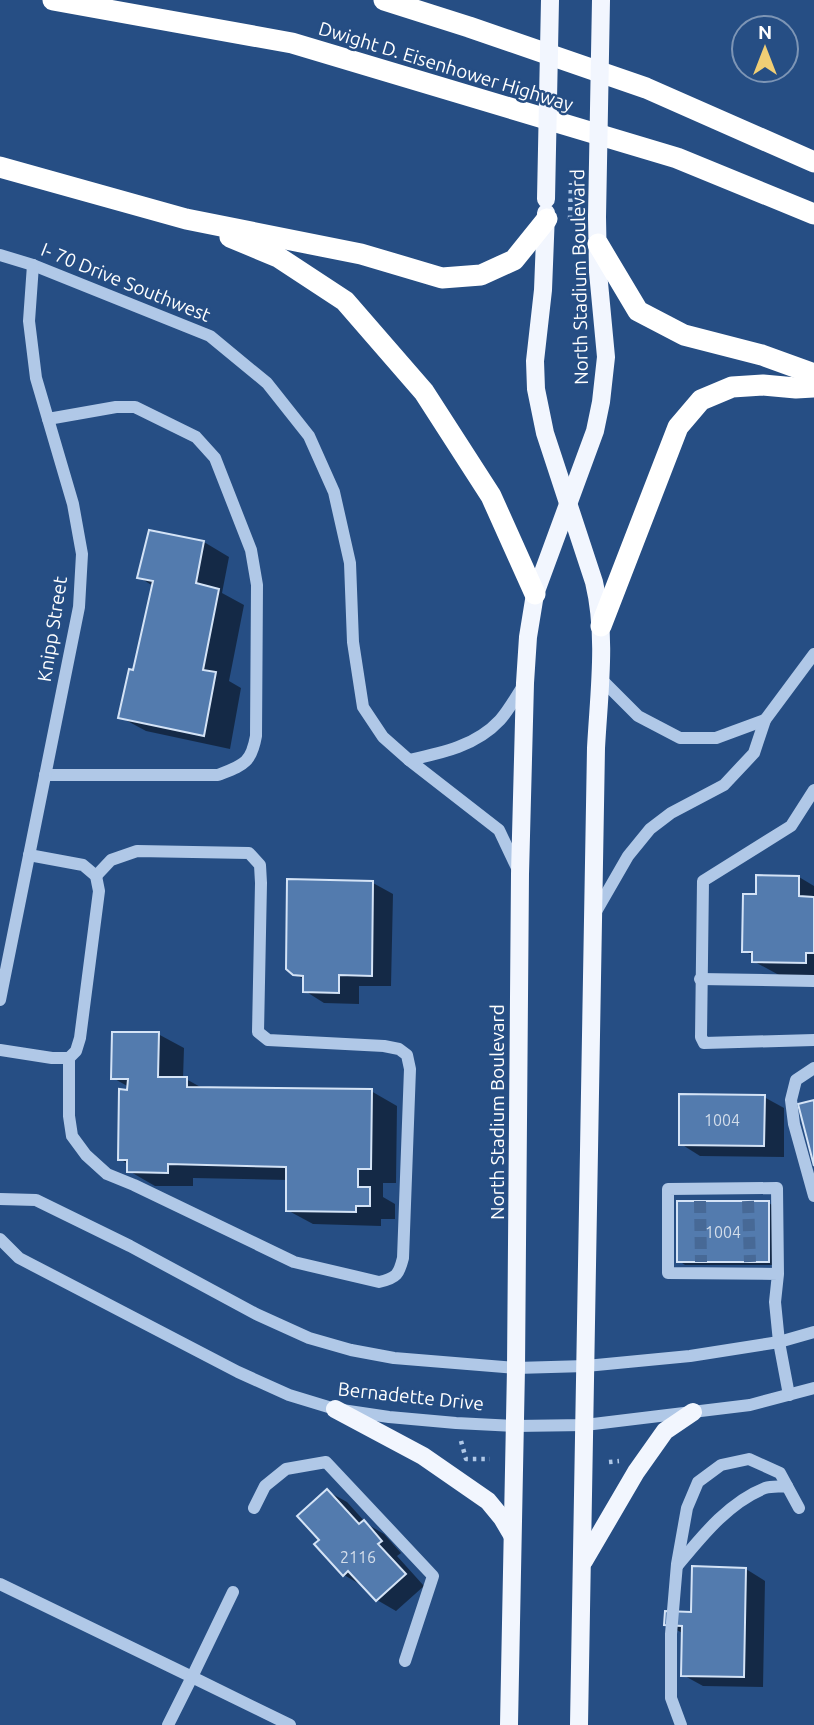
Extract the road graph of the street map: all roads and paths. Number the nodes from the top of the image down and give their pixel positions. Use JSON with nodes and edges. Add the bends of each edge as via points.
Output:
{"nodes":[{"id":1,"x":53,"y":0,"type":"edge"},
{"id":2,"x":383,"y":0,"type":"edge"},
{"id":3,"x":550,"y":0,"type":"edge"},
{"id":4,"x":601,"y":0,"type":"edge"},
{"id":5,"x":814,"y":162,"type":"edge"},
{"id":6,"x":0,"y":167,"type":"edge"},
{"id":7,"x":546,"y":209,"type":"junction"},
{"id":8,"x":814,"y":214,"type":"edge"},
{"id":9,"x":186,"y":219,"type":"junction"},
{"id":10,"x":598,"y":244,"type":"junction"},
{"id":11,"x":0,"y":255,"type":"edge"},
{"id":12,"x":33,"y":265,"type":"junction"},
{"id":13,"x":814,"y":374,"type":"edge"},
{"id":14,"x":814,"y":387,"type":"edge"},
{"id":15,"x":48,"y":419,"type":"junction"},
{"id":16,"x":568,"y":506,"type":"junction"},
{"id":17,"x":535,"y":594,"type":"junction"},
{"id":18,"x":601,"y":626,"type":"junction"},
{"id":19,"x":814,"y":654,"type":"edge"},
{"id":20,"x":600,"y":678,"type":"junction"},
{"id":21,"x":525,"y":683,"type":"junction"},
{"id":22,"x":765,"y":720,"type":"junction"},
{"id":23,"x":409,"y":761,"type":"junction"},
{"id":24,"x":45,"y":775,"type":"junction"},
{"id":25,"x":814,"y":790,"type":"edge"},
{"id":26,"x":29,"y":855,"type":"junction"},
{"id":27,"x":520,"y":874,"type":"junction"},
{"id":28,"x":96,"y":876,"type":"junction"},
{"id":29,"x":594,"y":915,"type":"junction"},
{"id":30,"x":700,"y":979,"type":"junction"},
{"id":31,"x":814,"y":981,"type":"edge"},
{"id":32,"x":0,"y":1000,"type":"edge"},
{"id":33,"x":814,"y":1041,"type":"edge"},
{"id":34,"x":0,"y":1049,"type":"edge"},
{"id":35,"x":69,"y":1058,"type":"junction"},
{"id":36,"x":814,"y":1068,"type":"edge"},
{"id":37,"x":814,"y":1196,"type":"edge"},
{"id":38,"x":0,"y":1199,"type":"edge"},
{"id":39,"x":0,"y":1239,"type":"edge"},
{"id":40,"x":778,"y":1274,"type":"junction"},
{"id":41,"x":814,"y":1332,"type":"edge"},
{"id":42,"x":779,"y":1342,"type":"junction"},
{"id":43,"x":586,"y":1366,"type":"junction"},
{"id":44,"x":516,"y":1367,"type":"junction"},
{"id":45,"x":814,"y":1388,"type":"edge"},
{"id":46,"x":789,"y":1395,"type":"junction"},
{"id":47,"x":335,"y":1409,"type":"junction"},
{"id":48,"x":693,"y":1412,"type":"junction"},
{"id":49,"x":585,"y":1425,"type":"junction"},
{"id":50,"x":515,"y":1426,"type":"junction"},
{"id":51,"x":461,"y":1441,"type":"dead end"},
{"id":52,"x":490,"y":1459,"type":"dead end"},
{"id":53,"x":787,"y":1486,"type":"junction"},
{"id":54,"x":254,"y":1508,"type":"dead end"},
{"id":55,"x":799,"y":1508,"type":"dead end"},
{"id":56,"x":513,"y":1536,"type":"junction"},
{"id":57,"x":582,"y":1564,"type":"junction"},
{"id":58,"x":676,"y":1567,"type":"junction"},
{"id":59,"x":0,"y":1584,"type":"edge"},
{"id":60,"x":233,"y":1592,"type":"dead end"},
{"id":61,"x":405,"y":1661,"type":"dead end"},
{"id":62,"x":192,"y":1677,"type":"junction"},
{"id":63,"x":169,"y":1725,"type":"edge"},
{"id":64,"x":290,"y":1725,"type":"edge"},
{"id":65,"x":509,"y":1725,"type":"edge"},
{"id":66,"x":579,"y":1725,"type":"edge"},
{"id":67,"x":681,"y":1725,"type":"edge"}],
"edges":[{"from":1,"to":8,"type":"highway","name":"Dwight D. Eisenhower Highway","via":[[292,43],[677,158]]},
{"from":2,"to":5,"type":"highway","name":"Dwight D. Eisenhower Highway","via":[[646,88]]},
{"from":3,"to":7,"type":"main road","name":"North Stadium Boulevard","bridge":true},
{"from":4,"to":10,"type":"main road","name":"North Stadium Boulevard","bridge":true},
{"from":6,"to":9,"type":"highway"},
{"from":7,"to":9,"type":"highway","via":[[513,260],[481,275],[442,278],[361,254]]},
{"from":7,"to":16,"type":"main road","name":"North Stadium Boulevard","via":[[536,389]]},
{"from":9,"to":17,"type":"highway","via":[[278,257],[345,301],[424,392],[476,472]]},
{"from":10,"to":13,"type":"highway","via":[[638,311],[684,335]]},
{"from":10,"to":16,"type":"main road","name":"North Stadium Boulevard","via":[[606,357],[601,402]]},
{"from":11,"to":12,"type":"street","name":"I- 70 Drive Southwest"},
{"from":12,"to":15,"type":"street","name":"Knipp Street","via":[[29,321],[36,378]]},
{"from":12,"to":23,"type":"street","name":"I- 70 Drive Southwest","via":[[210,336],[267,383],[309,436],[334,492],[350,563],[353,642],[363,707],[383,737]]},
{"from":14,"to":18,"type":"highway","via":[[732,387],[701,400],[678,427]]},
{"from":15,"to":24,"type":"street","name":"Knipp Street","via":[[82,554],[79,607]]},
{"from":15,"to":24,"type":"street","via":[[135,407],[196,437],[215,458],[251,550],[257,585],[256,736],[253,752],[242,766],[218,775]]},
{"from":16,"to":17,"type":"main road","name":"North Stadium Boulevard"},
{"from":16,"to":18,"type":"main road","name":"North Stadium Boulevard","via":[[594,582]]},
{"from":17,"to":21,"type":"main road","name":"North Stadium Boulevard"},
{"from":18,"to":20,"type":"main road","name":"North Stadium Boulevard"},
{"from":19,"to":22,"type":"street"},
{"from":20,"to":22,"type":"street","via":[[638,716],[680,738],[716,737]]},
{"from":20,"to":29,"type":"main road","name":"North Stadium Boulevard"},
{"from":21,"to":23,"type":"street","via":[[499,720],[474,741]]},
{"from":21,"to":27,"type":"main road","name":"North Stadium Boulevard"},
{"from":22,"to":29,"type":"street","via":[[754,753],[724,785],[650,829],[628,856]]},
{"from":23,"to":27,"type":"street","name":"I- 70 Drive Southwest","via":[[499,830]]},
{"from":24,"to":26,"type":"street","name":"Knipp Street"},
{"from":25,"to":30,"type":"street","via":[[791,826],[703,881]]},
{"from":26,"to":28,"type":"street","via":[[83,865]]},
{"from":26,"to":32,"type":"street","name":"Knipp Street"},
{"from":27,"to":44,"type":"main road","name":"North Stadium Boulevard"},
{"from":28,"to":35,"type":"street","via":[[99,891],[80,1038]]},
{"from":28,"to":35,"type":"street","via":[[111,860],[137,851],[249,853],[260,865],[261,883],[258,1032],[268,1040],[384,1046],[407,1055],[404,1244],[399,1272],[379,1282],[294,1262],[107,1174],[72,1136]]},
{"from":29,"to":43,"type":"main road","name":"North Stadium Boulevard"},
{"from":30,"to":31,"type":"street"},
{"from":30,"to":33,"type":"street","via":[[704,1043]]},
{"from":34,"to":35,"type":"street"},
{"from":36,"to":37,"type":"street","via":[[796,1080],[791,1100]]},
{"from":38,"to":44,"type":"street","name":"Bernadette Drive","via":[[36,1200],[309,1338],[394,1358]]},
{"from":39,"to":47,"type":"street","name":"Bernadette Drive","via":[[19,1258],[238,1371],[289,1395]]},
{"from":40,"to":40,"type":"street","via":[[777,1188],[748,1195],[700,1195],[668,1189],[668,1273],[750,1268]]},
{"from":40,"to":42,"type":"street"},
{"from":41,"to":42,"type":"street","name":"Bernadette Drive"},
{"from":42,"to":43,"type":"street","name":"Bernadette Drive"},
{"from":42,"to":46,"type":"street"},
{"from":43,"to":44,"type":"street","name":"Bernadette Drive"},
{"from":43,"to":49,"type":"main road","name":"North Stadium Boulevard"},
{"from":44,"to":50,"type":"main road","name":"North Stadium Boulevard"},
{"from":45,"to":46,"type":"street","name":"Bernadette Drive"},
{"from":46,"to":48,"type":"street","name":"Bernadette Drive"},
{"from":47,"to":50,"type":"street","name":"Bernadette Drive","via":[[389,1418]]},
{"from":47,"to":56,"type":"main road","via":[[423,1456],[488,1501]]},
{"from":48,"to":49,"type":"street","name":"Bernadette Drive"},
{"from":48,"to":57,"type":"main road","via":[[665,1431]]},
{"from":49,"to":50,"type":"street","name":"Bernadette Drive"},
{"from":49,"to":57,"type":"main road","name":"North Stadium Boulevard"},
{"from":50,"to":56,"type":"main road","name":"North Stadium Boulevard"},
{"from":51,"to":52,"type":"path","via":[[466,1459]]},
{"from":53,"to":55,"type":"street"},
{"from":53,"to":58,"type":"street","via":[[767,1487],[734,1505]]},
{"from":53,"to":58,"type":"street","via":[[780,1473],[749,1459],[721,1465],[698,1482],[687,1508]]},
{"from":54,"to":61,"type":"street","via":[[265,1486],[286,1469],[326,1462],[433,1576]]},
{"from":56,"to":65,"type":"main road","name":"North Stadium Boulevard"},
{"from":57,"to":66,"type":"main road","name":"North Stadium Boulevard"},
{"from":58,"to":67,"type":"street","via":[[671,1698]]},
{"from":59,"to":62,"type":"street"},
{"from":60,"to":62,"type":"street"},
{"from":62,"to":63,"type":"street"},
{"from":62,"to":64,"type":"street"}]}
